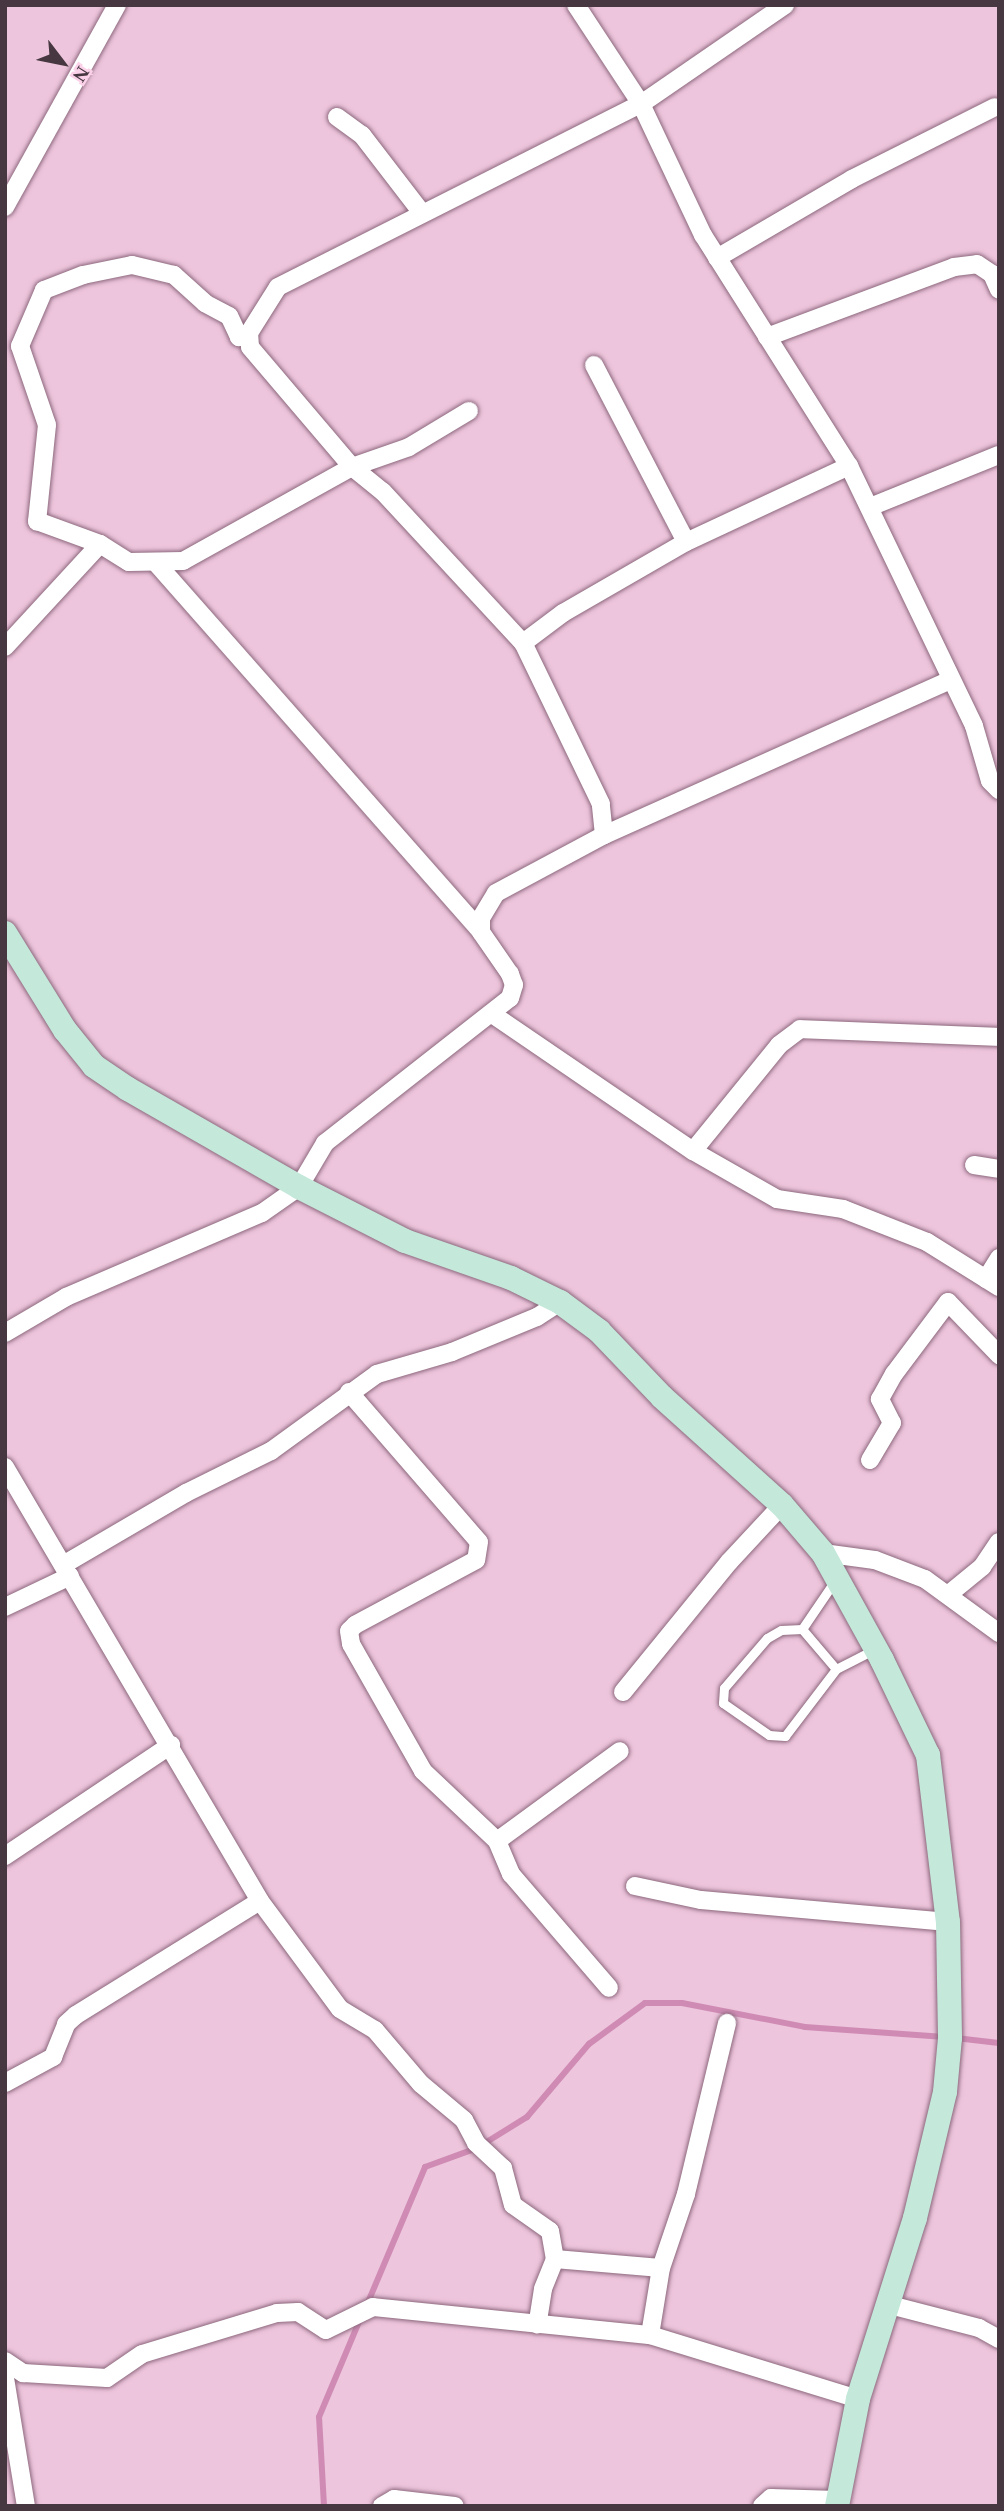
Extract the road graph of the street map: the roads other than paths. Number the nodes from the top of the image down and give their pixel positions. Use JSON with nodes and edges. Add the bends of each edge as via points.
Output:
{"nodes":[{"id":1,"x":117,"y":5,"type":"edge"},
{"id":2,"x":576,"y":5,"type":"edge"},
{"id":3,"x":785,"y":5,"type":"edge"},
{"id":4,"x":641,"y":104,"type":"junction"},
{"id":5,"x":995,"y":107,"type":"dead end"},
{"id":6,"x":337,"y":117,"type":"dead end"},
{"id":7,"x":5,"y":207,"type":"edge"},
{"id":8,"x":422,"y":213,"type":"junction"},
{"id":9,"x":717,"y":258,"type":"junction"},
{"id":10,"x":999,"y":290,"type":"edge"},
{"id":11,"x":249,"y":333,"type":"junction"},
{"id":12,"x":767,"y":337,"type":"junction"},
{"id":13,"x":594,"y":365,"type":"dead end"},
{"id":14,"x":469,"y":411,"type":"dead end"},
{"id":15,"x":999,"y":455,"type":"edge"},
{"id":16,"x":849,"y":466,"type":"junction"},
{"id":17,"x":352,"y":467,"type":"junction"},
{"id":18,"x":870,"y":508,"type":"junction"},
{"id":19,"x":686,"y":542,"type":"junction"},
{"id":20,"x":100,"y":544,"type":"junction"},
{"id":21,"x":157,"y":564,"type":"junction"},
{"id":22,"x":523,"y":643,"type":"junction"},
{"id":23,"x":5,"y":647,"type":"edge"},
{"id":24,"x":950,"y":680,"type":"junction"},
{"id":25,"x":999,"y":790,"type":"edge"},
{"id":26,"x":604,"y":835,"type":"junction"},
{"id":27,"x":481,"y":932,"type":"junction"},
{"id":28,"x":5,"y":933,"type":"edge"},
{"id":29,"x":492,"y":1014,"type":"junction"},
{"id":30,"x":999,"y":1037,"type":"edge"},
{"id":31,"x":693,"y":1151,"type":"junction"},
{"id":32,"x":974,"y":1165,"type":"dead end"},
{"id":33,"x":999,"y":1169,"type":"edge"},
{"id":34,"x":299,"y":1187,"type":"junction"},
{"id":35,"x":999,"y":1258,"type":"edge"},
{"id":36,"x":992,"y":1283,"type":"edge"},
{"id":37,"x":560,"y":1302,"type":"junction"},
{"id":38,"x":5,"y":1333,"type":"edge"},
{"id":39,"x":999,"y":1355,"type":"edge"},
{"id":40,"x":349,"y":1392,"type":"junction"},
{"id":41,"x":870,"y":1460,"type":"dead end"},
{"id":42,"x":5,"y":1467,"type":"edge"},
{"id":43,"x":782,"y":1505,"type":"junction"},
{"id":44,"x":999,"y":1542,"type":"edge"},
{"id":45,"x":823,"y":1553,"type":"junction"},
{"id":46,"x":66,"y":1570,"type":"junction"},
{"id":47,"x":837,"y":1577,"type":"junction"},
{"id":48,"x":949,"y":1594,"type":"junction"},
{"id":49,"x":5,"y":1607,"type":"edge"},
{"id":50,"x":802,"y":1629,"type":"junction"},
{"id":51,"x":999,"y":1633,"type":"edge"},
{"id":52,"x":875,"y":1649,"type":"junction"},
{"id":53,"x":836,"y":1669,"type":"junction"},
{"id":54,"x":623,"y":1692,"type":"dead end"},
{"id":55,"x":171,"y":1745,"type":"junction"},
{"id":56,"x":620,"y":1751,"type":"dead end"},
{"id":57,"x":497,"y":1841,"type":"junction"},
{"id":58,"x":5,"y":1856,"type":"edge"},
{"id":59,"x":635,"y":1886,"type":"dead end"},
{"id":60,"x":260,"y":1901,"type":"junction"},
{"id":61,"x":948,"y":1922,"type":"junction"},
{"id":62,"x":609,"y":1987,"type":"dead end"},
{"id":63,"x":727,"y":2023,"type":"dead end"},
{"id":64,"x":5,"y":2083,"type":"edge"},
{"id":65,"x":555,"y":2259,"type":"junction"},
{"id":66,"x":661,"y":2268,"type":"junction"},
{"id":67,"x":890,"y":2305,"type":"junction"},
{"id":68,"x":537,"y":2325,"type":"junction"},
{"id":69,"x":650,"y":2335,"type":"junction"},
{"id":70,"x":999,"y":2339,"type":"edge"},
{"id":71,"x":5,"y":2361,"type":"edge"},
{"id":72,"x":5,"y":2378,"type":"edge"},
{"id":73,"x":858,"y":2399,"type":"junction"},
{"id":74,"x":837,"y":2503,"type":"edge"},
{"id":75,"x":26,"y":2506,"type":"edge"},
{"id":76,"x":382,"y":2506,"type":"edge"},
{"id":77,"x":455,"y":2506,"type":"edge"},
{"id":78,"x":762,"y":2506,"type":"edge"}],
"edges":[{"from":1,"to":7,"type":"street"},
{"from":2,"to":4,"type":"street"},
{"from":3,"to":4,"type":"street"},
{"from":4,"to":8,"type":"street"},
{"from":4,"to":9,"type":"street"},
{"from":5,"to":9,"type":"street","via":[[852,179]]},
{"from":6,"to":8,"type":"street","via":[[362,135]]},
{"from":8,"to":11,"type":"street","via":[[278,287]]},
{"from":9,"to":12,"type":"street"},
{"from":10,"to":12,"type":"street","via":[[992,274],[976,264],[954,267]]},
{"from":11,"to":17,"type":"street","via":[[250,347]]},
{"from":11,"to":20,"type":"street","via":[[239,337],[229,316],[205,303],[174,275],[132,265],[83,275],[44,290],[20,346],[47,425],[37,521]]},
{"from":12,"to":16,"type":"street"},
{"from":13,"to":19,"type":"street"},
{"from":14,"to":17,"type":"street","via":[[409,447]]},
{"from":15,"to":18,"type":"street"},
{"from":16,"to":18,"type":"street"},
{"from":16,"to":19,"type":"street"},
{"from":17,"to":21,"type":"street","via":[[214,546],[183,561]]},
{"from":17,"to":22,"type":"street","via":[[383,492]]},
{"from":18,"to":24,"type":"street"},
{"from":19,"to":22,"type":"street","via":[[563,613]]},
{"from":20,"to":21,"type":"street","via":[[129,562]]},
{"from":20,"to":23,"type":"street"},
{"from":21,"to":27,"type":"street"},
{"from":22,"to":26,"type":"street","via":[[601,804]]},
{"from":24,"to":25,"type":"street","via":[[974,726],[990,781]]},
{"from":24,"to":26,"type":"street"},
{"from":26,"to":27,"type":"street","via":[[496,894],[483,911]]},
{"from":27,"to":29,"type":"street","via":[[514,985],[510,998]]},
{"from":28,"to":34,"type":"street","via":[[65,1030],[94,1066]]},
{"from":29,"to":31,"type":"street"},
{"from":29,"to":34,"type":"street","via":[[325,1143]]},
{"from":30,"to":31,"type":"street","via":[[800,1029],[779,1045]]},
{"from":31,"to":36,"type":"street","via":[[777,1199],[843,1209],[928,1242]]},
{"from":32,"to":33,"type":"street"},
{"from":34,"to":37,"type":"street","via":[[405,1241],[511,1278]]},
{"from":34,"to":38,"type":"street","via":[[262,1213],[66,1297]]},
{"from":35,"to":36,"type":"street"},
{"from":37,"to":40,"type":"street","via":[[537,1317],[452,1352],[377,1374]]},
{"from":37,"to":43,"type":"street","via":[[598,1331],[662,1397]]},
{"from":39,"to":41,"type":"street","via":[[948,1302],[880,1399],[892,1423]]},
{"from":40,"to":46,"type":"street","via":[[271,1451],[186,1493]]},
{"from":40,"to":57,"type":"street","via":[[478,1542],[476,1560],[355,1625],[349,1631],[351,1644],[423,1771]]},
{"from":42,"to":46,"type":"street"},
{"from":43,"to":45,"type":"street"},
{"from":43,"to":54,"type":"street"},
{"from":44,"to":48,"type":"street","via":[[982,1567]]},
{"from":45,"to":47,"type":"street"},
{"from":45,"to":48,"type":"street","via":[[875,1560]]},
{"from":46,"to":49,"type":"street"},
{"from":46,"to":55,"type":"street"},
{"from":47,"to":50,"type":"lane"},
{"from":47,"to":52,"type":"street"},
{"from":48,"to":51,"type":"street"},
{"from":50,"to":53,"type":"lane"},
{"from":50,"to":53,"type":"lane","via":[[781,1630],[766,1639],[724,1688],[723,1703],[769,1735],[785,1736]]},
{"from":52,"to":53,"type":"lane"},
{"from":52,"to":61,"type":"street","via":[[928,1755]]},
{"from":55,"to":58,"type":"street"},
{"from":55,"to":60,"type":"street"},
{"from":56,"to":57,"type":"street"},
{"from":57,"to":62,"type":"street","via":[[511,1874]]},
{"from":59,"to":61,"type":"street","via":[[715,1901]]},
{"from":60,"to":64,"type":"street","via":[[76,2015],[66,2024],[53,2057]]},
{"from":60,"to":65,"type":"street","via":[[340,2009],[375,2031],[421,2084],[464,2120],[474,2139],[503,2168],[513,2205],[550,2231]]},
{"from":61,"to":67,"type":"street","via":[[951,2028],[945,2092]]},
{"from":63,"to":66,"type":"street","via":[[686,2194]]},
{"from":65,"to":66,"type":"street"},
{"from":65,"to":68,"type":"street","via":[[543,2289]]},
{"from":66,"to":69,"type":"street"},
{"from":67,"to":70,"type":"street","via":[[979,2328]]},
{"from":67,"to":73,"type":"street"},
{"from":68,"to":69,"type":"street"},
{"from":68,"to":71,"type":"street","via":[[373,2307],[335,2328],[298,2312],[277,2313],[142,2354],[107,2378],[23,2373]]},
{"from":69,"to":73,"type":"street"},
{"from":72,"to":75,"type":"street"},
{"from":73,"to":74,"type":"street"},
{"from":74,"to":78,"type":"street","via":[[779,2497]]},
{"from":76,"to":77,"type":"street","via":[[394,2499]]}]}
